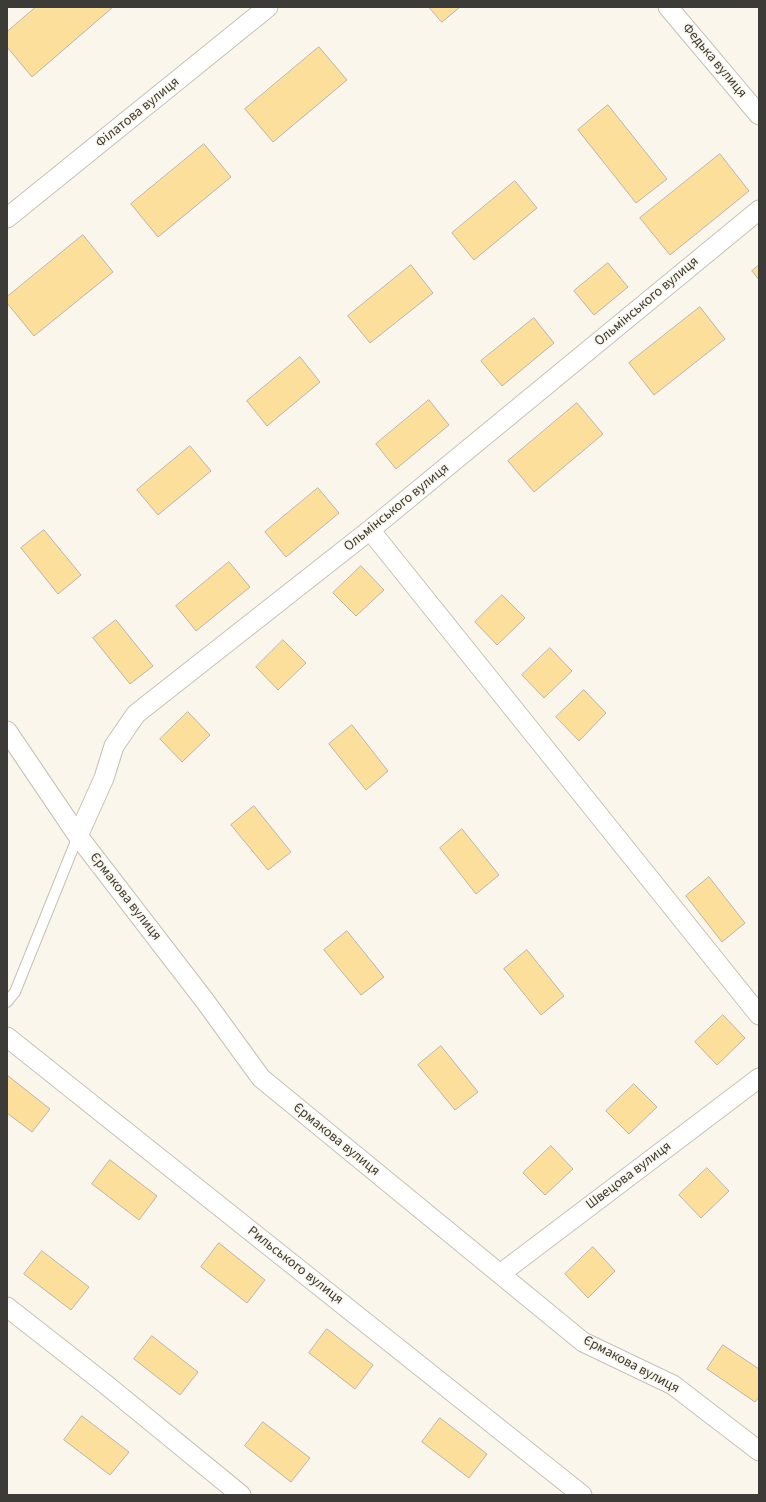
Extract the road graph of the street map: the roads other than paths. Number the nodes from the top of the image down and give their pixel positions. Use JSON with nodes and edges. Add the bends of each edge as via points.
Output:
{"nodes":[{"id":1,"x":268,"y":7,"type":"edge"},
{"id":2,"x":668,"y":7,"type":"edge"},
{"id":3,"x":759,"y":116,"type":"edge"},
{"id":4,"x":759,"y":210,"type":"edge"},
{"id":5,"x":7,"y":218,"type":"edge"},
{"id":6,"x":370,"y":530,"type":"junction"},
{"id":7,"x":7,"y":731,"type":"edge"},
{"id":8,"x":78,"y":836,"type":"junction"},
{"id":9,"x":7,"y":1002,"type":"edge"},
{"id":10,"x":759,"y":1015,"type":"edge"},
{"id":11,"x":7,"y":1037,"type":"edge"},
{"id":12,"x":759,"y":1078,"type":"edge"},
{"id":13,"x":500,"y":1274,"type":"junction"},
{"id":14,"x":7,"y":1308,"type":"edge"},
{"id":15,"x":759,"y":1451,"type":"edge"},
{"id":16,"x":241,"y":1495,"type":"edge"},
{"id":17,"x":582,"y":1495,"type":"edge"}],
"edges":[{"from":1,"to":5,"type":"street","name":"Філатова вулиця"},
{"from":2,"to":3,"type":"street","name":"Федька вулиця"},
{"from":4,"to":6,"type":"street","name":"Ольмінського вулиця"},
{"from":6,"to":8,"type":"street","name":"Ольмінського вулиця","via":[[136,714],[114,746],[104,778]]},
{"from":6,"to":10,"type":"street"},
{"from":7,"to":8,"type":"street","name":"Єрмакова вулиця"},
{"from":8,"to":9,"type":"lane","via":[[15,992]]},
{"from":8,"to":13,"type":"street","name":"Єрмакова вулиця","via":[[262,1078]]},
{"from":11,"to":17,"type":"street","name":"Рильського вулиця"},
{"from":12,"to":13,"type":"street","name":"Швецова вулиця"},
{"from":13,"to":15,"type":"street","name":"Єрмакова вулиця","via":[[583,1342],[673,1385]]},
{"from":14,"to":16,"type":"street"}]}
